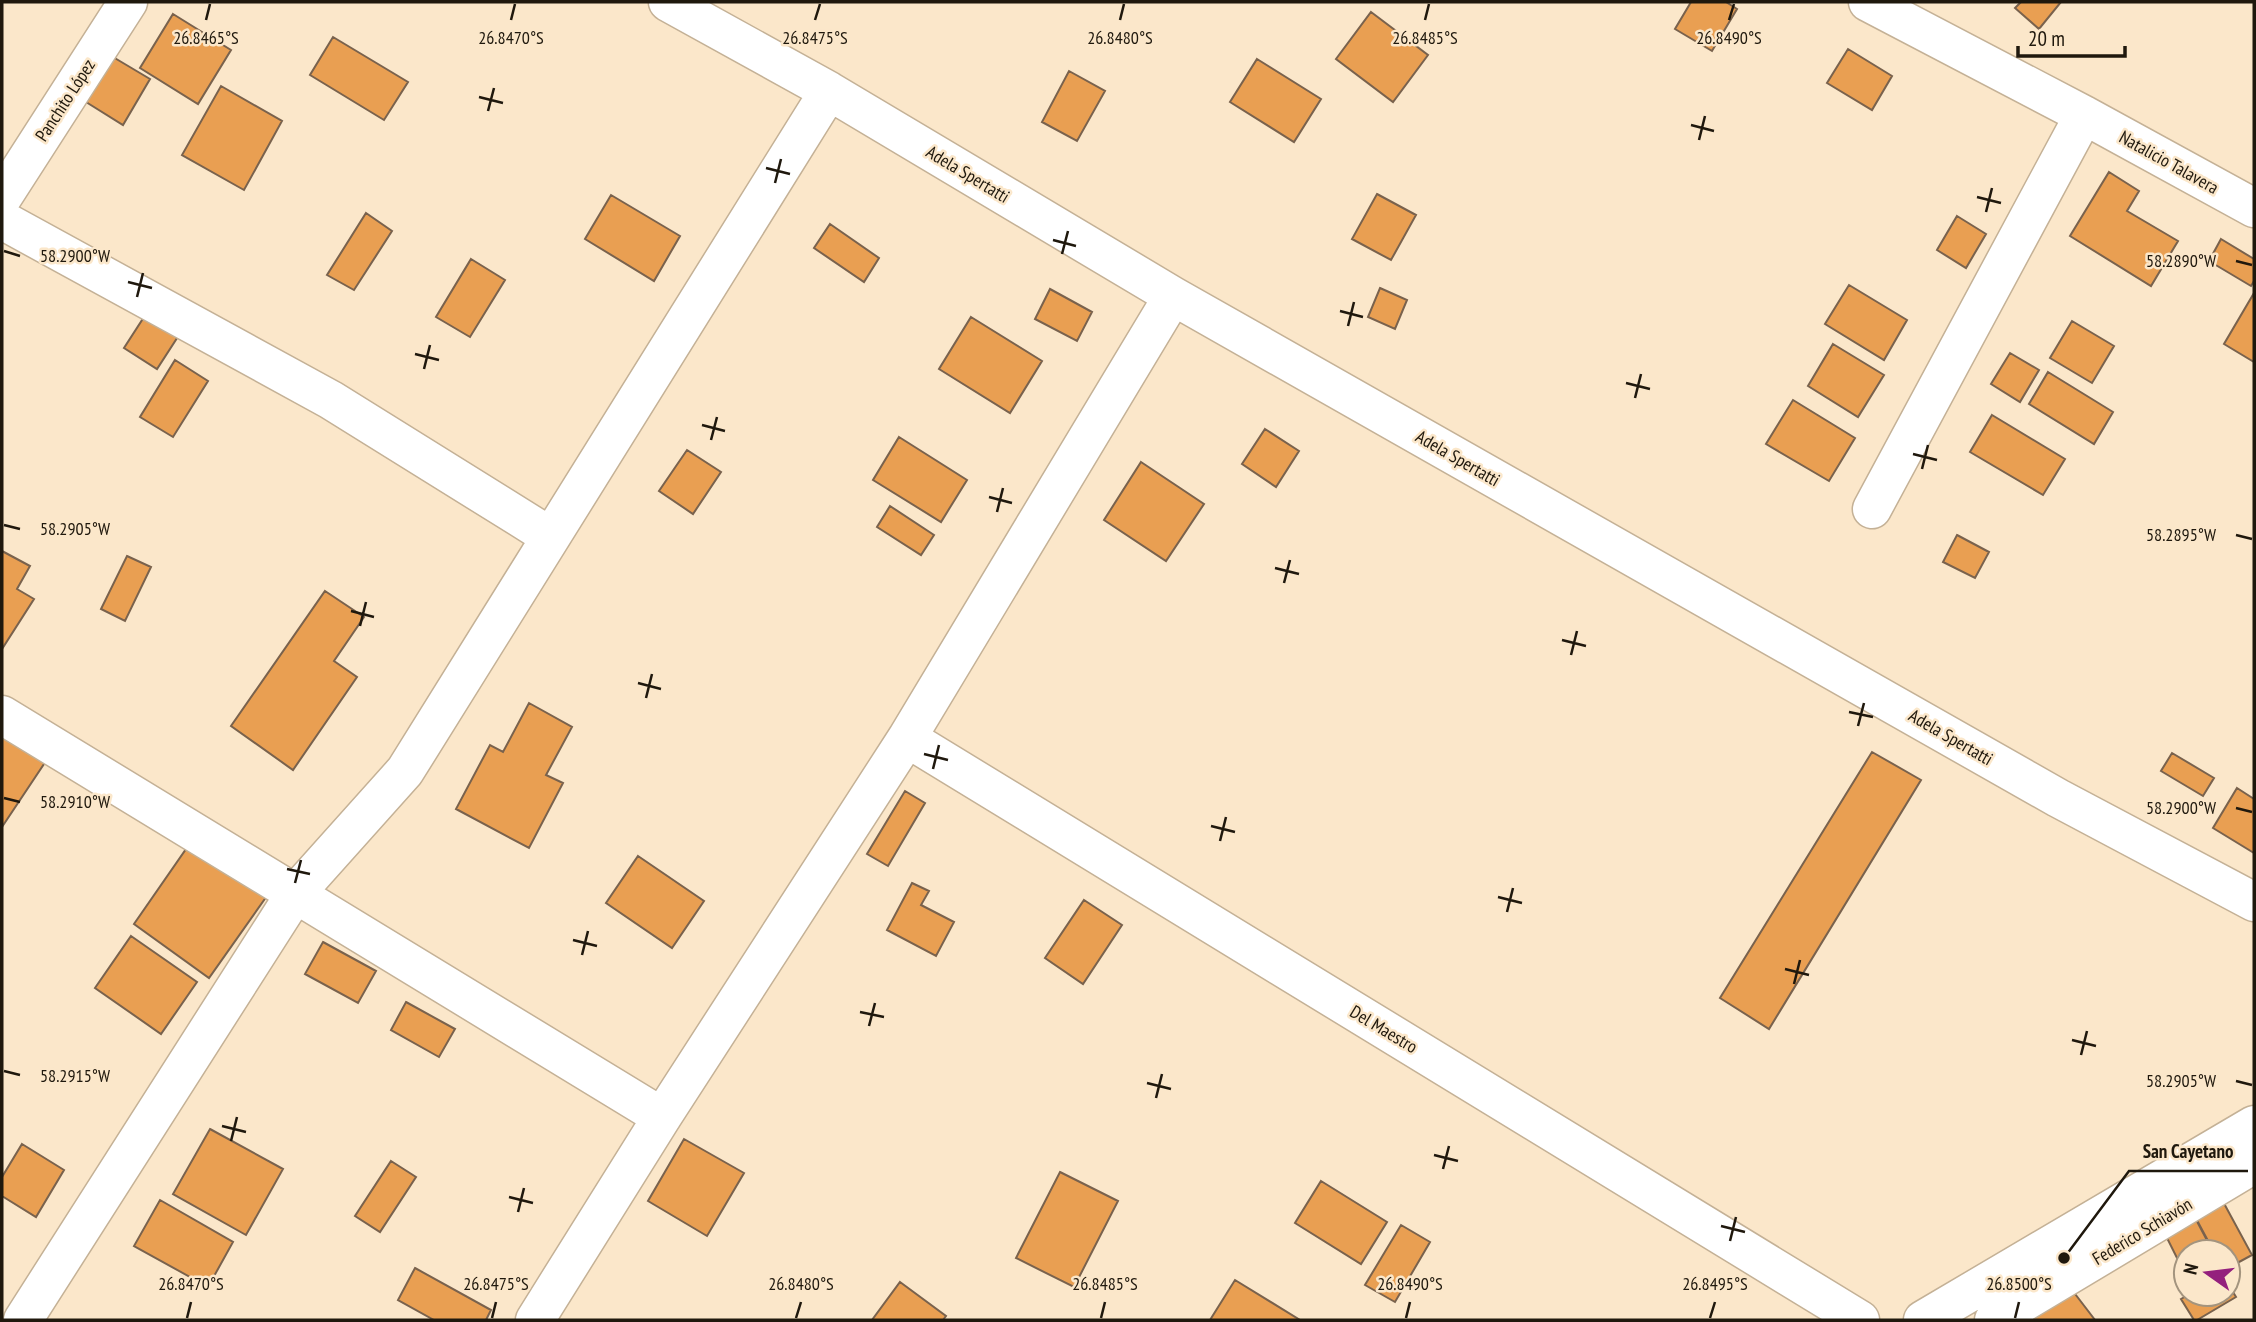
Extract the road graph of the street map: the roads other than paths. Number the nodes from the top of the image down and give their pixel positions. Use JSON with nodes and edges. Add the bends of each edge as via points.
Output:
{"nodes":[{"id":1,"x":128,"y":2,"type":"edge"},
{"id":2,"x":668,"y":2,"type":"edge"},
{"id":3,"x":1868,"y":2,"type":"edge"},
{"id":4,"x":829,"y":91,"type":"junction"},
{"id":5,"x":2084,"y":115,"type":"junction"},
{"id":6,"x":2,"y":198,"type":"edge"},
{"id":7,"x":2254,"y":208,"type":"edge"},
{"id":8,"x":2,"y":220,"type":"edge"},
{"id":9,"x":1173,"y":296,"type":"junction"},
{"id":10,"x":1872,"y":509,"type":"dead end"},
{"id":11,"x":551,"y":537,"type":"junction"},
{"id":12,"x":2,"y":715,"type":"edge"},
{"id":13,"x":907,"y":738,"type":"junction"},
{"id":14,"x":295,"y":894,"type":"junction"},
{"id":15,"x":2254,"y":902,"type":"edge"},
{"id":16,"x":662,"y":1117,"type":"junction"},
{"id":17,"x":2254,"y":1125,"type":"edge"},
{"id":18,"x":2254,"y":1164,"type":"edge"},
{"id":19,"x":23,"y":1320,"type":"edge"},
{"id":20,"x":535,"y":1320,"type":"edge"},
{"id":21,"x":1860,"y":1320,"type":"edge"},
{"id":22,"x":1923,"y":1320,"type":"edge"},
{"id":23,"x":1994,"y":1320,"type":"edge"}],
"edges":[{"from":1,"to":6,"type":"street","name":"Panchito López"},
{"from":2,"to":4,"type":"street","name":"Adela Spertatti"},
{"from":3,"to":5,"type":"street","name":"Natalicio Talavera"},
{"from":4,"to":9,"type":"street","name":"Adela Spertatti"},
{"from":4,"to":11,"type":"street"},
{"from":5,"to":7,"type":"street","name":"Natalicio Talavera"},
{"from":5,"to":10,"type":"street"},
{"from":8,"to":11,"type":"street","via":[[331,400]]},
{"from":9,"to":13,"type":"street"},
{"from":9,"to":15,"type":"street","name":"Adela Spertatti","via":[[2058,798]]},
{"from":11,"to":14,"type":"street","via":[[405,771]]},
{"from":12,"to":14,"type":"street"},
{"from":13,"to":16,"type":"street"},
{"from":13,"to":21,"type":"street","name":"Del Maestro"},
{"from":14,"to":16,"type":"street"},
{"from":14,"to":19,"type":"street"},
{"from":16,"to":20,"type":"street"},
{"from":17,"to":22,"type":"street","name":"Federico Schiavón"},
{"from":18,"to":23,"type":"street","name":"Federico Schiavón"}]}
